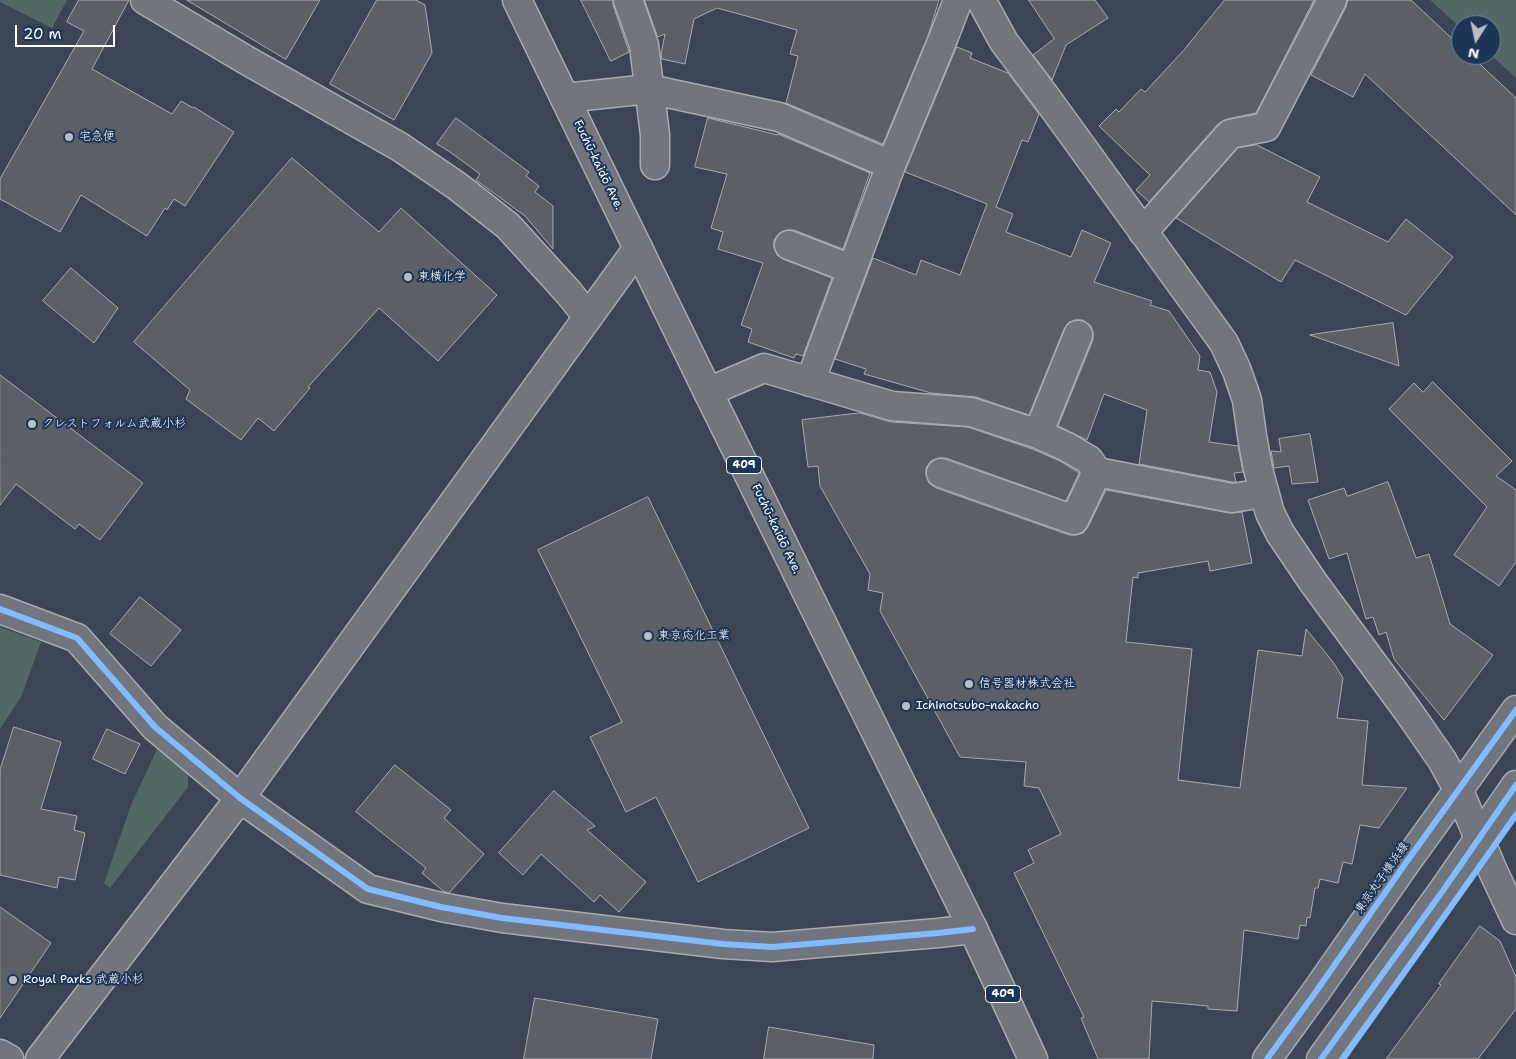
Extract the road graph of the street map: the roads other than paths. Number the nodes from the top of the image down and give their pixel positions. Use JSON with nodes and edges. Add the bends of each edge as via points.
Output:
{"nodes":[{"id":1,"x":145,"y":0,"type":"edge"},
{"id":2,"x":517,"y":0,"type":"edge"},
{"id":3,"x":628,"y":0,"type":"edge"},
{"id":4,"x":958,"y":0,"type":"edge"},
{"id":5,"x":981,"y":0,"type":"edge"},
{"id":6,"x":1332,"y":0,"type":"edge"},
{"id":7,"x":649,"y":88,"type":"junction"},
{"id":8,"x":565,"y":98,"type":"junction"},
{"id":9,"x":654,"y":165,"type":"dead end"},
{"id":10,"x":891,"y":165,"type":"junction"},
{"id":11,"x":1143,"y":232,"type":"junction"},
{"id":12,"x":789,"y":245,"type":"dead end"},
{"id":13,"x":638,"y":248,"type":"junction"},
{"id":14,"x":851,"y":269,"type":"junction"},
{"id":15,"x":588,"y":317,"type":"junction"},
{"id":16,"x":1078,"y":335,"type":"dead end"},
{"id":17,"x":810,"y":382,"type":"junction"},
{"id":18,"x":708,"y":392,"type":"junction"},
{"id":19,"x":1038,"y":434,"type":"junction"},
{"id":20,"x":1096,"y":472,"type":"junction"},
{"id":21,"x":941,"y":473,"type":"dead end"},
{"id":22,"x":1264,"y":493,"type":"junction"},
{"id":23,"x":0,"y":609,"type":"edge"},
{"id":24,"x":1516,"y":710,"type":"edge"},
{"id":25,"x":1516,"y":786,"type":"edge"},
{"id":26,"x":1458,"y":791,"type":"junction"},
{"id":27,"x":240,"y":798,"type":"junction"},
{"id":28,"x":1480,"y":838,"type":"junction"},
{"id":29,"x":1516,"y":920,"type":"edge"},
{"id":30,"x":973,"y":929,"type":"junction"},
{"id":31,"x":0,"y":1054,"type":"edge"},
{"id":32,"x":9,"y":1059,"type":"edge"},
{"id":33,"x":40,"y":1059,"type":"edge"},
{"id":34,"x":1033,"y":1059,"type":"edge"},
{"id":35,"x":1267,"y":1059,"type":"edge"},
{"id":36,"x":1321,"y":1059,"type":"edge"}],
"edges":[{"from":1,"to":15,"type":"main road","via":[[400,147],[457,186],[508,226]]},
{"from":2,"to":8,"type":"main road","name":"Fuchū-kaidō Ave.","number":"409"},
{"from":3,"to":7,"type":"main road","via":[[644,45]]},
{"from":4,"to":10,"type":"main road"},
{"from":5,"to":11,"type":"main road","via":[[1004,42]]},
{"from":6,"to":11,"type":"main road","via":[[1266,127],[1230,134]]},
{"from":7,"to":8,"type":"main road"},
{"from":7,"to":9,"type":"main road","via":[[655,135]]},
{"from":7,"to":10,"type":"main road","via":[[779,117]]},
{"from":8,"to":13,"type":"main road","name":"Fuchū-kaidō Ave.","number":"409"},
{"from":10,"to":14,"type":"main road"},
{"from":11,"to":22,"type":"main road","via":[[1224,343],[1234,364],[1246,400]]},
{"from":12,"to":14,"type":"main road"},
{"from":13,"to":15,"type":"main road"},
{"from":13,"to":18,"type":"main road","name":"Fuchū-kaidō Ave.","number":"409"},
{"from":14,"to":17,"type":"main road"},
{"from":15,"to":27,"type":"main road"},
{"from":16,"to":19,"type":"main road"},
{"from":17,"to":18,"type":"main road","via":[[764,368]]},
{"from":17,"to":19,"type":"main road","via":[[892,406],[971,412]]},
{"from":18,"to":30,"type":"main road","name":"Fuchū-kaidō Ave.","number":"409"},
{"from":19,"to":20,"type":"main road","via":[[1089,460]]},
{"from":20,"to":21,"type":"main road","via":[[1074,520]]},
{"from":20,"to":22,"type":"main road","via":[[1232,498]]},
{"from":22,"to":26,"type":"main road","via":[[1270,513],[1285,540],[1442,760]]},
{"from":23,"to":27,"type":"main road","via":[[77,638],[155,727]]},
{"from":24,"to":26,"type":"main road","name":"東京丸子横浜線"},
{"from":25,"to":28,"type":"main road"},
{"from":26,"to":28,"type":"main road"},
{"from":26,"to":35,"type":"main road","name":"東京丸子横浜線"},
{"from":27,"to":30,"type":"main road","via":[[368,889],[441,907],[512,919],[723,944],[772,946]]},
{"from":27,"to":33,"type":"main road"},
{"from":28,"to":29,"type":"main road"},
{"from":28,"to":36,"type":"main road"},
{"from":30,"to":34,"type":"main road","name":"Fuchū-kaidō Ave.","number":"409"},
{"from":31,"to":32,"type":"main road"}]}
